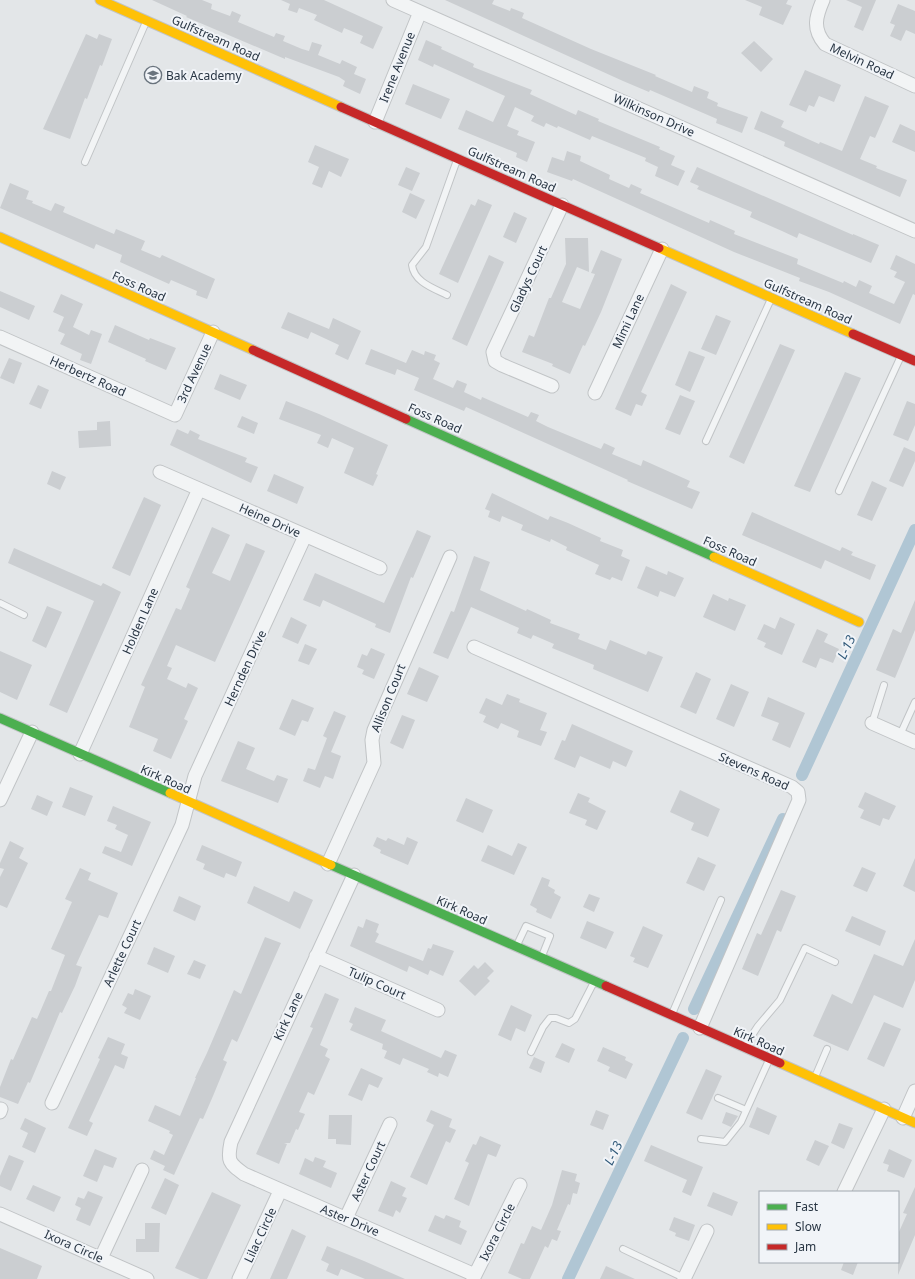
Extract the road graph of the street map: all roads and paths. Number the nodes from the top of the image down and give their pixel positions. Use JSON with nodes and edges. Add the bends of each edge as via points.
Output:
{"nodes":[{"id":1,"x":100,"y":0,"type":"edge"},
{"id":2,"x":393,"y":0,"type":"edge"},
{"id":3,"x":824,"y":0,"type":"edge"},
{"id":4,"x":420,"y":12,"type":"junction"},
{"id":5,"x":147,"y":21,"type":"junction"},
{"id":6,"x":915,"y":86,"type":"edge"},
{"id":7,"x":375,"y":122,"type":"junction"},
{"id":8,"x":457,"y":158,"type":"junction"},
{"id":9,"x":85,"y":162,"type":"dead end"},
{"id":10,"x":562,"y":205,"type":"junction"},
{"id":11,"x":915,"y":231,"type":"edge"},
{"id":12,"x":0,"y":237,"type":"edge"},
{"id":13,"x":662,"y":249,"type":"junction"},
{"id":14,"x":447,"y":295,"type":"dead end"},
{"id":15,"x":772,"y":297,"type":"junction"},
{"id":16,"x":213,"y":332,"type":"junction"},
{"id":17,"x":0,"y":337,"type":"edge"},
{"id":18,"x":902,"y":355,"type":"junction"},
{"id":19,"x":915,"y":361,"type":"edge"},
{"id":20,"x":552,"y":386,"type":"dead end"},
{"id":21,"x":595,"y":393,"type":"dead end"},
{"id":22,"x":175,"y":415,"type":"joint"},
{"id":23,"x":706,"y":441,"type":"dead end"},
{"id":24,"x":160,"y":472,"type":"dead end"},
{"id":25,"x":200,"y":489,"type":"junction"},
{"id":26,"x":839,"y":491,"type":"dead end"},
{"id":27,"x":305,"y":536,"type":"junction"},
{"id":28,"x":450,"y":557,"type":"dead end"},
{"id":29,"x":380,"y":568,"type":"dead end"},
{"id":30,"x":0,"y":604,"type":"edge"},
{"id":31,"x":24,"y":615,"type":"dead end"},
{"id":32,"x":859,"y":622,"type":"dead end"},
{"id":33,"x":474,"y":647,"type":"dead end"},
{"id":34,"x":884,"y":686,"type":"dead end"},
{"id":35,"x":915,"y":702,"type":"edge"},
{"id":36,"x":0,"y":718,"type":"edge"},
{"id":37,"x":872,"y":723,"type":"joint"},
{"id":38,"x":32,"y":732,"type":"junction"},
{"id":39,"x":900,"y":735,"type":"junction"},
{"id":40,"x":915,"y":742,"type":"edge"},
{"id":41,"x":80,"y":754,"type":"junction"},
{"id":42,"x":0,"y":800,"type":"edge"},
{"id":43,"x":188,"y":802,"type":"junction"},
{"id":44,"x":328,"y":864,"type":"junction"},
{"id":45,"x":354,"y":875,"type":"junction"},
{"id":46,"x":721,"y":900,"type":"dead end"},
{"id":47,"x":516,"y":947,"type":"junction"},
{"id":48,"x":316,"y":956,"type":"junction"},
{"id":49,"x":541,"y":958,"type":"junction"},
{"id":50,"x":835,"y":962,"type":"dead end"},
{"id":51,"x":594,"y":981,"type":"junction"},
{"id":52,"x":438,"y":1010,"type":"dead end"},
{"id":53,"x":671,"y":1015,"type":"junction"},
{"id":54,"x":700,"y":1028,"type":"junction"},
{"id":55,"x":744,"y":1048,"type":"junction"},
{"id":56,"x":828,"y":1049,"type":"dead end"},
{"id":57,"x":531,"y":1052,"type":"dead end"},
{"id":58,"x":769,"y":1059,"type":"junction"},
{"id":59,"x":815,"y":1079,"type":"junction"},
{"id":60,"x":915,"y":1091,"type":"edge"},
{"id":61,"x":718,"y":1098,"type":"dead end"},
{"id":62,"x":52,"y":1103,"type":"dead end"},
{"id":63,"x":884,"y":1109,"type":"junction"},
{"id":64,"x":746,"y":1110,"type":"junction"},
{"id":65,"x":903,"y":1118,"type":"junction"},
{"id":66,"x":915,"y":1123,"type":"edge"},
{"id":67,"x":390,"y":1124,"type":"dead end"},
{"id":68,"x":701,"y":1139,"type":"dead end"},
{"id":69,"x":228,"y":1160,"type":"joint"},
{"id":70,"x":142,"y":1170,"type":"dead end"},
{"id":71,"x":520,"y":1185,"type":"dead end"},
{"id":72,"x":280,"y":1191,"type":"junction"},
{"id":73,"x":844,"y":1191,"type":"edge"},
{"id":74,"x":0,"y":1214,"type":"edge"},
{"id":75,"x":346,"y":1218,"type":"junction"},
{"id":76,"x":707,"y":1231,"type":"dead end"},
{"id":77,"x":623,"y":1249,"type":"dead end"},
{"id":78,"x":101,"y":1258,"type":"junction"},
{"id":79,"x":474,"y":1277,"type":"edge"},
{"id":80,"x":147,"y":1279,"type":"edge"},
{"id":81,"x":239,"y":1279,"type":"edge"},
{"id":82,"x":684,"y":1279,"type":"edge"}],
"edges":[{"from":1,"to":5,"type":"street","name":"Gulfstream Road"},
{"from":2,"to":4,"type":"street","name":"Wilkinson Drive"},
{"from":3,"to":6,"type":"street","name":"Melvin Road","via":[[816,17],[816,30],[824,44]]},
{"from":4,"to":7,"type":"street","name":"Irene Avenue"},
{"from":4,"to":11,"type":"street","name":"Wilkinson Drive"},
{"from":5,"to":7,"type":"street","name":"Gulfstream Road"},
{"from":5,"to":9,"type":"lane"},
{"from":7,"to":8,"type":"street","name":"Gulfstream Road"},
{"from":8,"to":10,"type":"street","name":"Gulfstream Road"},
{"from":8,"to":14,"type":"lane","via":[[426,247],[412,265],[413,273],[421,281]]},
{"from":10,"to":13,"type":"street","name":"Gulfstream Road"},
{"from":10,"to":20,"type":"street","name":"Gladys Court","via":[[493,352],[495,361]]},
{"from":12,"to":16,"type":"street","name":"Foss Road"},
{"from":13,"to":15,"type":"street","name":"Gulfstream Road"},
{"from":13,"to":21,"type":"street","name":"Mimi Lane"},
{"from":15,"to":18,"type":"street","name":"Gulfstream Road"},
{"from":15,"to":23,"type":"lane"},
{"from":16,"to":22,"type":"street","name":"3rd Avenue"},
{"from":16,"to":32,"type":"street","name":"Foss Road"},
{"from":17,"to":22,"type":"street","name":"Herbertz Road"},
{"from":18,"to":19,"type":"street","name":"Gulfstream Road"},
{"from":18,"to":26,"type":"lane"},
{"from":24,"to":25,"type":"street","name":"Heine Drive"},
{"from":25,"to":27,"type":"street","name":"Heine Drive"},
{"from":25,"to":41,"type":"street","name":"Holden Lane"},
{"from":27,"to":29,"type":"street","name":"Heine Drive"},
{"from":27,"to":43,"type":"street","name":"Hernden Drive","via":[[195,776]]},
{"from":28,"to":44,"type":"street","name":"Allison Court","via":[[374,730],[374,763]]},
{"from":30,"to":31,"type":"lane"},
{"from":33,"to":54,"type":"street","name":"Stevens Road","via":[[792,787],[798,792],[799,800]]},
{"from":34,"to":37,"type":"lane"},
{"from":35,"to":39,"type":"lane"},
{"from":36,"to":38,"type":"street","name":"Kirk Road"},
{"from":37,"to":39,"type":"street"},
{"from":38,"to":41,"type":"street","name":"Kirk Road"},
{"from":38,"to":42,"type":"street"},
{"from":39,"to":40,"type":"street"},
{"from":41,"to":43,"type":"street","name":"Kirk Road"},
{"from":43,"to":44,"type":"street","name":"Kirk Road"},
{"from":43,"to":62,"type":"street","name":"Arlette Court","via":[[182,825]]},
{"from":44,"to":45,"type":"street","name":"Kirk Road"},
{"from":45,"to":47,"type":"street","name":"Kirk Road"},
{"from":45,"to":48,"type":"street","name":"Kirk Lane"},
{"from":46,"to":53,"type":"lane"},
{"from":47,"to":49,"type":"street","name":"Kirk Road"},
{"from":47,"to":49,"type":"lane","via":[[526,926],[550,936]]},
{"from":48,"to":52,"type":"street","name":"Tulip Court"},
{"from":48,"to":69,"type":"street","name":"Kirk Lane","via":[[230,1142]]},
{"from":49,"to":51,"type":"street","name":"Kirk Road"},
{"from":50,"to":55,"type":"lane","via":[[804,948],[780,1000]]},
{"from":51,"to":53,"type":"street","name":"Kirk Road"},
{"from":51,"to":57,"type":"lane","via":[[575,1019],[567,1022],[550,1018]]},
{"from":53,"to":54,"type":"street","name":"Kirk Road"},
{"from":54,"to":55,"type":"street","name":"Kirk Road"},
{"from":55,"to":58,"type":"street","name":"Kirk Road"},
{"from":56,"to":59,"type":"lane"},
{"from":58,"to":59,"type":"street","name":"Kirk Road"},
{"from":58,"to":64,"type":"lane"},
{"from":59,"to":63,"type":"street","name":"Kirk Road"},
{"from":60,"to":65,"type":"street"},
{"from":61,"to":64,"type":"lane"},
{"from":63,"to":65,"type":"street","name":"Kirk Road"},
{"from":63,"to":73,"type":"street"},
{"from":64,"to":68,"type":"lane","via":[[741,1122],[725,1142]]},
{"from":65,"to":66,"type":"street","name":"Kirk Road"},
{"from":67,"to":75,"type":"street","name":"Aster Court"},
{"from":69,"to":72,"type":"street","name":"Aster Drive","via":[[244,1174]]},
{"from":70,"to":78,"type":"street"},
{"from":71,"to":79,"type":"street","name":"Ixora Circle"},
{"from":72,"to":75,"type":"street","name":"Aster Drive"},
{"from":72,"to":81,"type":"street","name":"Lilac Circle"},
{"from":74,"to":78,"type":"street","name":"Ixora Circle"},
{"from":75,"to":79,"type":"street","name":"Aster Drive"},
{"from":76,"to":82,"type":"street"},
{"from":77,"to":82,"type":"lane"},
{"from":78,"to":80,"type":"street","name":"Ixora Circle"}]}
